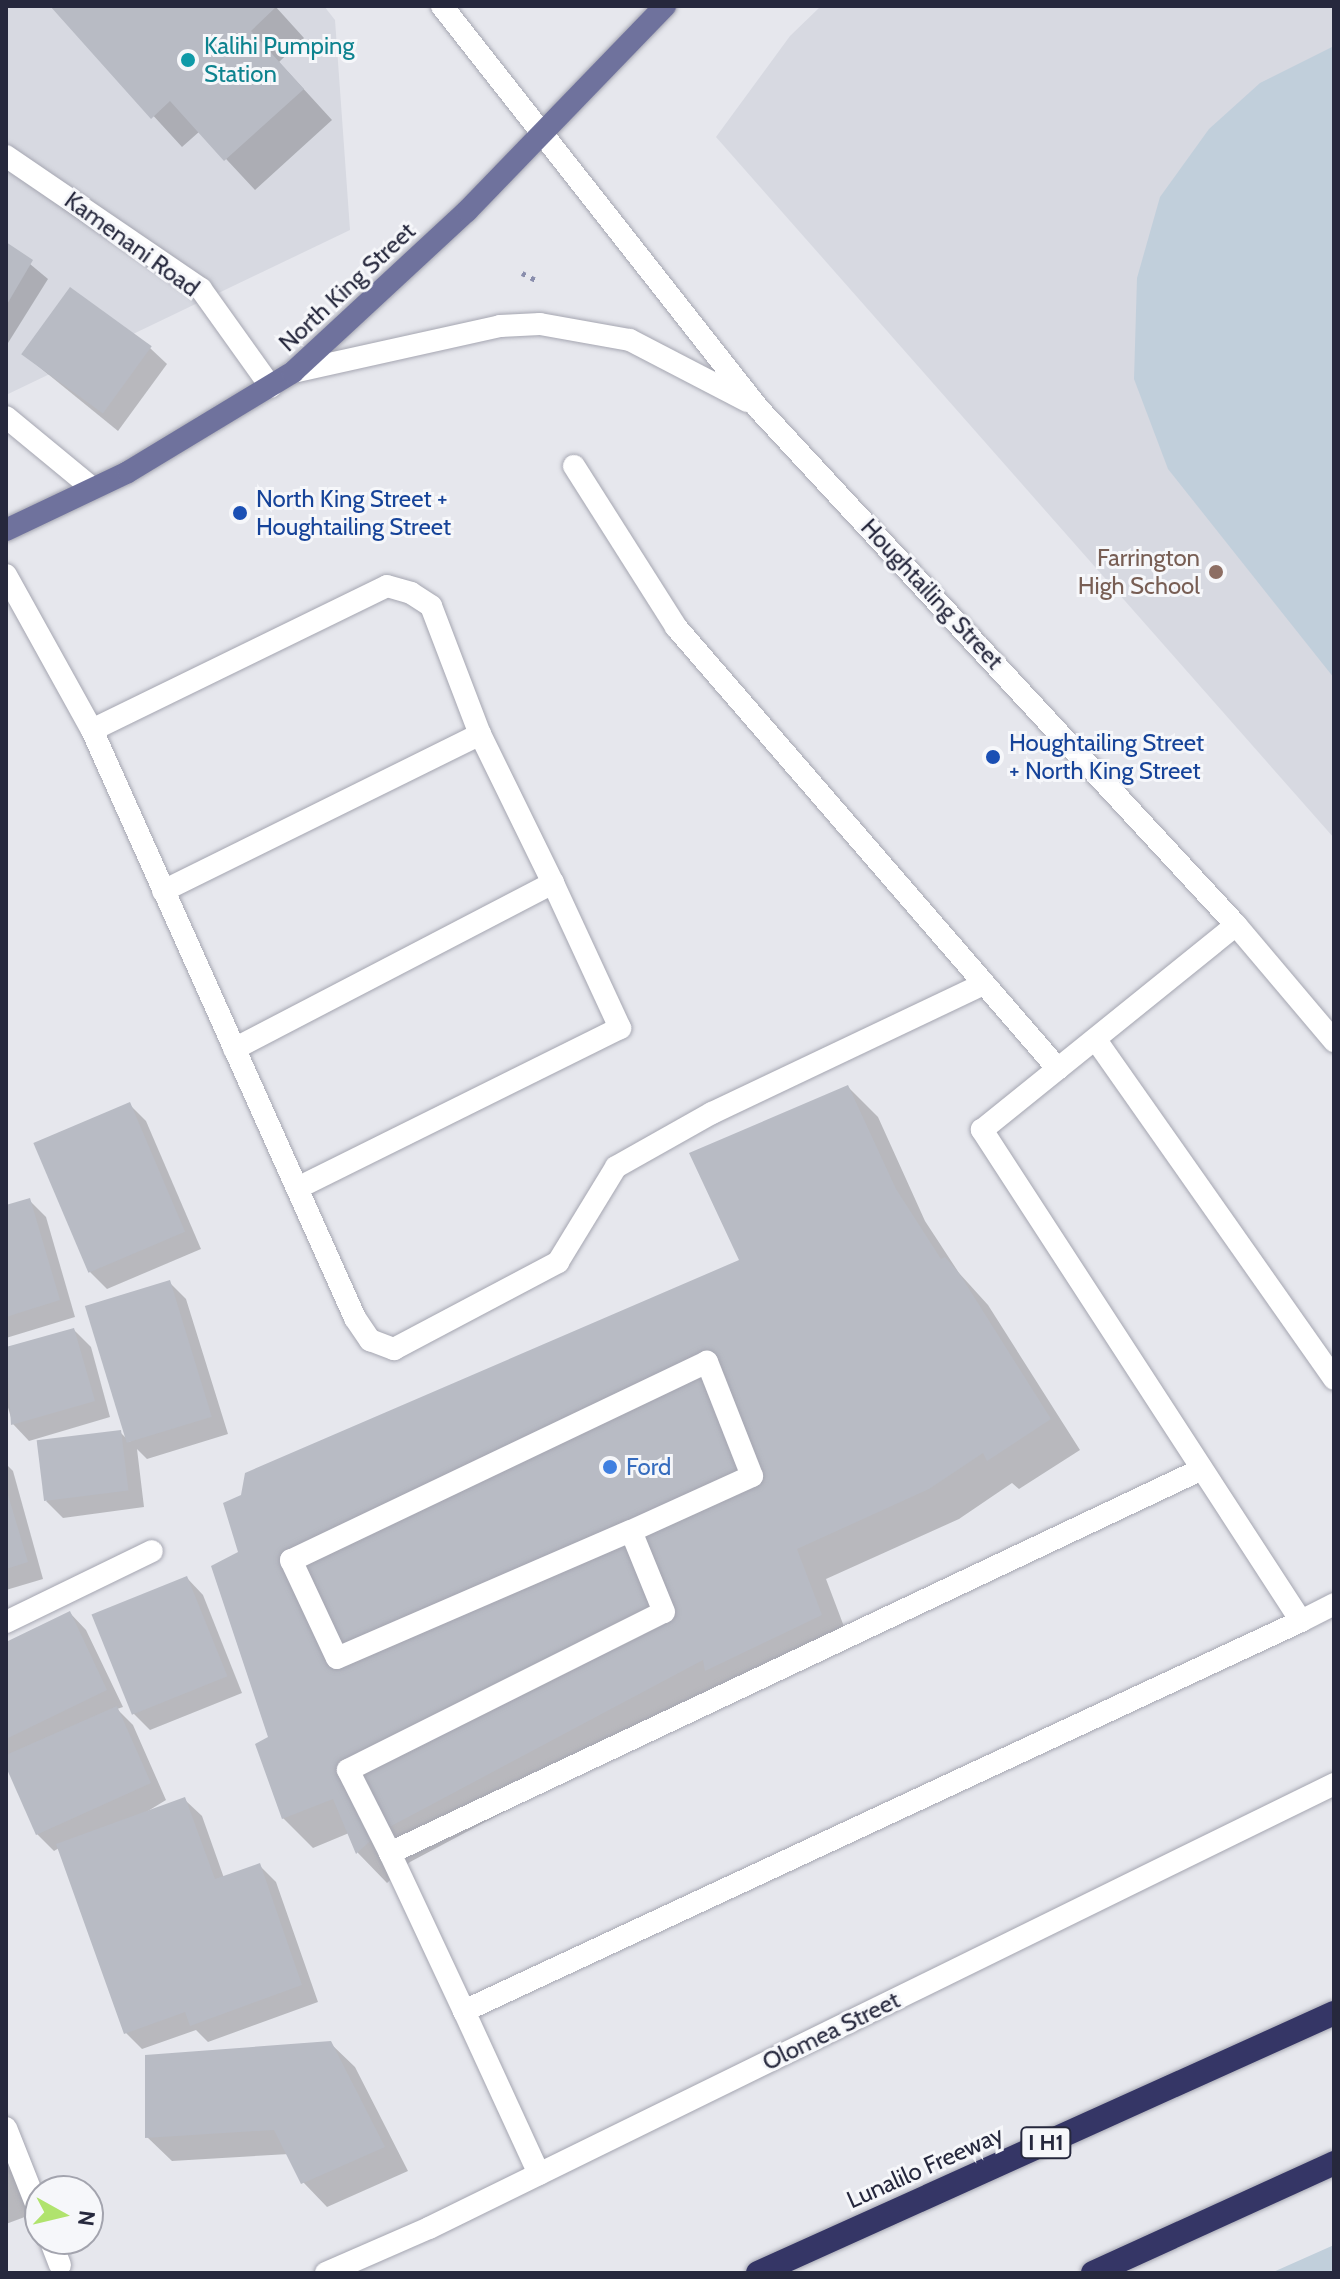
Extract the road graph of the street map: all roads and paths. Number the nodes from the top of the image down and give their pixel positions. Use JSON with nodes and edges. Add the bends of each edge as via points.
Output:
{"nodes":[{"id":1,"x":442,"y":6,"type":"edge"},
{"id":2,"x":665,"y":6,"type":"edge"},
{"id":3,"x":545,"y":135,"type":"junction"},
{"id":4,"x":6,"y":156,"type":"edge"},
{"id":5,"x":293,"y":372,"type":"junction"},
{"id":6,"x":271,"y":387,"type":"junction"},
{"id":7,"x":758,"y":408,"type":"junction"},
{"id":8,"x":6,"y":417,"type":"edge"},
{"id":9,"x":574,"y":466,"type":"dead end"},
{"id":10,"x":92,"y":488,"type":"junction"},
{"id":11,"x":6,"y":530,"type":"edge"},
{"id":12,"x":6,"y":575,"type":"edge"},
{"id":13,"x":92,"y":730,"type":"junction"},
{"id":14,"x":480,"y":734,"type":"junction"},
{"id":15,"x":553,"y":883,"type":"junction"},
{"id":16,"x":163,"y":891,"type":"junction"},
{"id":17,"x":1236,"y":925,"type":"junction"},
{"id":18,"x":984,"y":984,"type":"junction"},
{"id":19,"x":1096,"y":1040,"type":"junction"},
{"id":20,"x":1334,"y":1041,"type":"edge"},
{"id":21,"x":234,"y":1049,"type":"junction"},
{"id":22,"x":1058,"y":1069,"type":"junction"},
{"id":23,"x":297,"y":1188,"type":"junction"},
{"id":24,"x":1334,"y":1379,"type":"edge"},
{"id":25,"x":1202,"y":1469,"type":"junction"},
{"id":26,"x":631,"y":1531,"type":"junction"},
{"id":27,"x":152,"y":1551,"type":"dead end"},
{"id":28,"x":1334,"y":1604,"type":"edge"},
{"id":29,"x":1301,"y":1621,"type":"junction"},
{"id":30,"x":6,"y":1622,"type":"edge"},
{"id":31,"x":1334,"y":1784,"type":"edge"},
{"id":32,"x":390,"y":1853,"type":"junction"},
{"id":33,"x":464,"y":2011,"type":"junction"},
{"id":34,"x":1334,"y":2013,"type":"edge"},
{"id":35,"x":6,"y":2128,"type":"edge"},
{"id":36,"x":1334,"y":2163,"type":"edge"},
{"id":37,"x":539,"y":2174,"type":"junction"},
{"id":38,"x":25,"y":2175,"type":"edge"},
{"id":39,"x":56,"y":2255,"type":"edge"},
{"id":40,"x":60,"y":2265,"type":"dead end"},
{"id":41,"x":326,"y":2273,"type":"edge"},
{"id":42,"x":758,"y":2273,"type":"edge"},
{"id":43,"x":1093,"y":2273,"type":"edge"}],
"edges":[{"from":1,"to":3,"type":"main road","name":"Houghtailing Street"},
{"from":2,"to":3,"type":"main road","name":"North King Street"},
{"from":3,"to":5,"type":"main road","name":"North King Street"},
{"from":3,"to":7,"type":"main road","name":"Houghtailing Street"},
{"from":4,"to":6,"type":"main road","name":"Kamenani Road","via":[[201,289]]},
{"from":5,"to":6,"type":"main road","name":"North King Street"},
{"from":5,"to":7,"type":"main road","via":[[487,329],[540,324],[630,340],[677,360]]},
{"from":6,"to":10,"type":"main road","name":"North King Street"},
{"from":7,"to":17,"type":"main road","name":"Houghtailing Street"},
{"from":8,"to":10,"type":"main road"},
{"from":9,"to":18,"type":"main road","via":[[676,627]]},
{"from":10,"to":11,"type":"main road","name":"North King Street"},
{"from":12,"to":13,"type":"main road"},
{"from":13,"to":14,"type":"main road","via":[[387,586],[431,606]]},
{"from":13,"to":16,"type":"main road"},
{"from":14,"to":15,"type":"main road"},
{"from":14,"to":16,"type":"main road"},
{"from":15,"to":21,"type":"main road"},
{"from":15,"to":23,"type":"main road","via":[[620,1028]]},
{"from":16,"to":21,"type":"main road"},
{"from":17,"to":19,"type":"main road"},
{"from":17,"to":20,"type":"main road","name":"Houghtailing Street"},
{"from":18,"to":22,"type":"main road"},
{"from":18,"to":23,"type":"main road","via":[[712,1113],[616,1167],[558,1262],[394,1349],[370,1340],[355,1318]]},
{"from":19,"to":22,"type":"main road"},
{"from":19,"to":24,"type":"main road"},
{"from":21,"to":23,"type":"main road"},
{"from":22,"to":25,"type":"main road","via":[[982,1130]]},
{"from":25,"to":29,"type":"main road"},
{"from":25,"to":32,"type":"main road"},
{"from":26,"to":26,"type":"main road","via":[[752,1476],[707,1362],[291,1560],[337,1658]]},
{"from":26,"to":32,"type":"main road","via":[[664,1612],[348,1770]]},
{"from":27,"to":30,"type":"main road"},
{"from":28,"to":29,"type":"main road"},
{"from":29,"to":33,"type":"main road"},
{"from":31,"to":37,"type":"main road","name":"Olomea Street"},
{"from":32,"to":33,"type":"main road"},
{"from":33,"to":37,"type":"main road"},
{"from":34,"to":42,"type":"highway","name":"Lunalilo Freeway","number":"I H1"},
{"from":35,"to":38,"type":"main road"},
{"from":36,"to":43,"type":"highway"},
{"from":37,"to":41,"type":"main road","name":"Olomea Street"},
{"from":39,"to":40,"type":"main road"}]}
